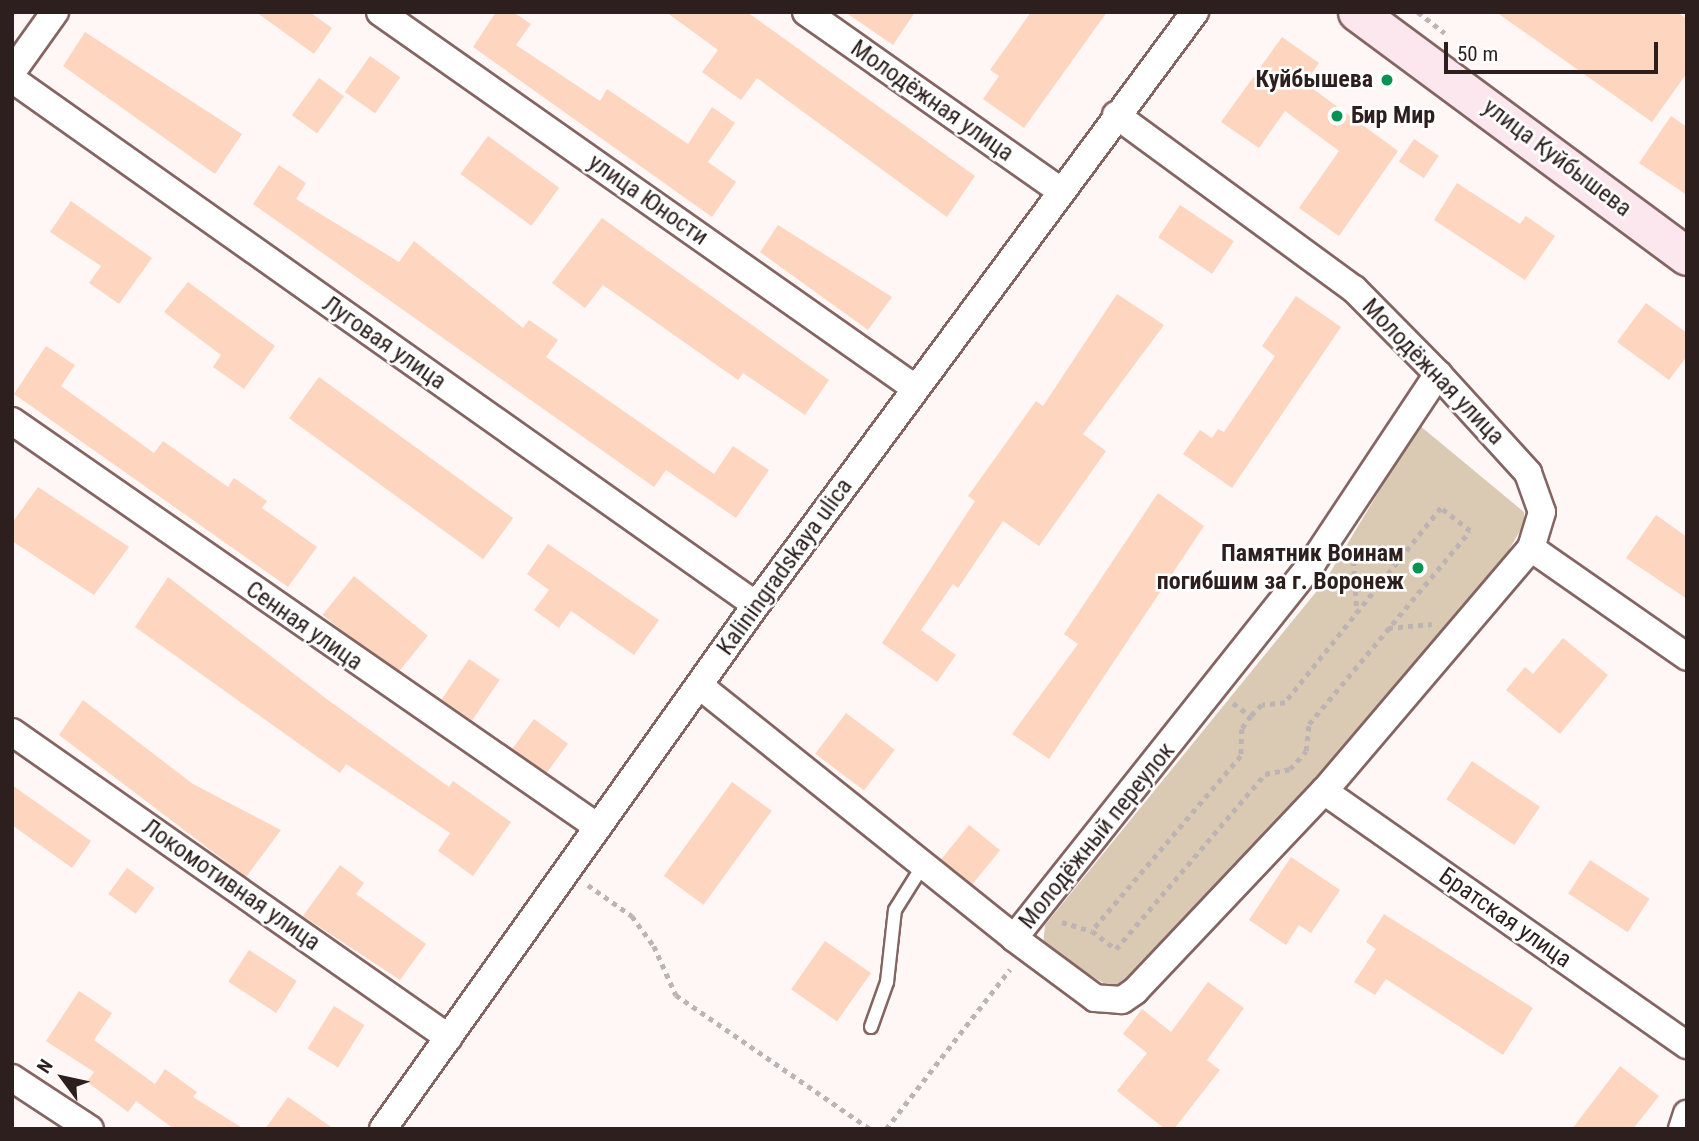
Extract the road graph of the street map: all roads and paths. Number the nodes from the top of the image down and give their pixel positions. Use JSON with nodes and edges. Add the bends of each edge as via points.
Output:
{"nodes":[{"id":1,"x":55,"y":12,"type":"edge"},
{"id":2,"x":380,"y":12,"type":"edge"},
{"id":3,"x":806,"y":12,"type":"edge"},
{"id":4,"x":1195,"y":12,"type":"edge"},
{"id":5,"x":1357,"y":12,"type":"edge"},
{"id":6,"x":12,"y":72,"type":"edge"},
{"id":7,"x":12,"y":79,"type":"edge"},
{"id":8,"x":1116,"y":116,"type":"junction"},
{"id":9,"x":1059,"y":190,"type":"junction"},
{"id":10,"x":1687,"y":256,"type":"edge"},
{"id":11,"x":1438,"y":374,"type":"junction"},
{"id":12,"x":915,"y":388,"type":"junction"},
{"id":13,"x":12,"y":421,"type":"edge"},
{"id":14,"x":1350,"y":508,"type":"junction"},
{"id":15,"x":1531,"y":548,"type":"junction"},
{"id":16,"x":756,"y":606,"type":"junction"},
{"id":17,"x":1357,"y":614,"type":"junction"},
{"id":18,"x":1687,"y":657,"type":"edge"},
{"id":19,"x":700,"y":686,"type":"junction"},
{"id":20,"x":12,"y":732,"type":"edge"},
{"id":21,"x":1324,"y":791,"type":"junction"},
{"id":22,"x":598,"y":827,"type":"junction"},
{"id":23,"x":922,"y":867,"type":"junction"},
{"id":24,"x":568,"y":870,"type":"junction"},
{"id":25,"x":1034,"y":914,"type":"junction"},
{"id":26,"x":1092,"y":931,"type":"junction"},
{"id":27,"x":1021,"y":942,"type":"junction"},
{"id":28,"x":871,"y":1027,"type":"dead end"},
{"id":29,"x":449,"y":1038,"type":"junction"},
{"id":30,"x":1687,"y":1045,"type":"edge"},
{"id":31,"x":12,"y":1078,"type":"edge"},
{"id":32,"x":1687,"y":1114,"type":"edge"},
{"id":33,"x":90,"y":1129,"type":"edge"},
{"id":34,"x":383,"y":1129,"type":"edge"},
{"id":35,"x":870,"y":1129,"type":"edge"},
{"id":36,"x":886,"y":1129,"type":"edge"},
{"id":37,"x":1682,"y":1129,"type":"edge"}],
"edges":[{"from":1,"to":6,"type":"street"},
{"from":2,"to":12,"type":"street","name":"улица Юности"},
{"from":3,"to":9,"type":"street","name":"Молодёжная улица"},
{"from":4,"to":8,"type":"street","name":"Kaliningradskaya ulica"},
{"from":5,"to":10,"type":"main road","name":"улица Куйбышева"},
{"from":7,"to":16,"type":"street","name":"Луговая улица"},
{"from":8,"to":9,"type":"street","name":"Kaliningradskaya ulica"},
{"from":8,"to":11,"type":"street","name":"Молодёжная улица","via":[[1354,289]]},
{"from":9,"to":12,"type":"street","name":"Kaliningradskaya ulica"},
{"from":11,"to":14,"type":"street","name":"Молодёжный переулок"},
{"from":11,"to":15,"type":"street","name":"Молодёжная улица","via":[[1528,473],[1542,512]]},
{"from":12,"to":16,"type":"street","name":"Kaliningradskaya ulica"},
{"from":13,"to":22,"type":"street","name":"Сенная улица"},
{"from":14,"to":17,"type":"path"},
{"from":14,"to":25,"type":"street","name":"Молодёжный переулок","via":[[1216,689]]},
{"from":15,"to":18,"type":"street"},
{"from":15,"to":21,"type":"street","name":"Молодёжный переулок"},
{"from":16,"to":19,"type":"street","name":"Kaliningradskaya ulica"},
{"from":17,"to":26,"type":"path","via":[[1285,703],[1262,705],[1251,716],[1242,729],[1241,756]]},
{"from":17,"to":26,"type":"path","via":[[1440,508],[1470,531],[1308,724],[1306,751],[1290,769],[1265,774],[1116,949]]},
{"from":19,"to":22,"type":"street","name":"Kaliningradskaya ulica"},
{"from":19,"to":23,"type":"street"},
{"from":20,"to":29,"type":"street","name":"Локомотивная улица"},
{"from":21,"to":27,"type":"street","name":"Молодёжный переулок","via":[[1122,1000],[1095,998]]},
{"from":21,"to":30,"type":"street","name":"Братская улица"},
{"from":22,"to":24,"type":"street","name":"Kaliningradskaya ulica"},
{"from":23,"to":27,"type":"street"},
{"from":23,"to":28,"type":"lane","via":[[895,911],[887,982]]},
{"from":24,"to":29,"type":"street","name":"Kaliningradskaya ulica"},
{"from":24,"to":35,"type":"path","via":[[632,916],[654,946],[676,995]]},
{"from":25,"to":26,"type":"path"},
{"from":25,"to":27,"type":"street","name":"Молодёжный переулок"},
{"from":27,"to":36,"type":"path"},
{"from":29,"to":34,"type":"street","name":"Kaliningradskaya ulica"},
{"from":31,"to":33,"type":"street"},
{"from":32,"to":37,"type":"street"}]}
